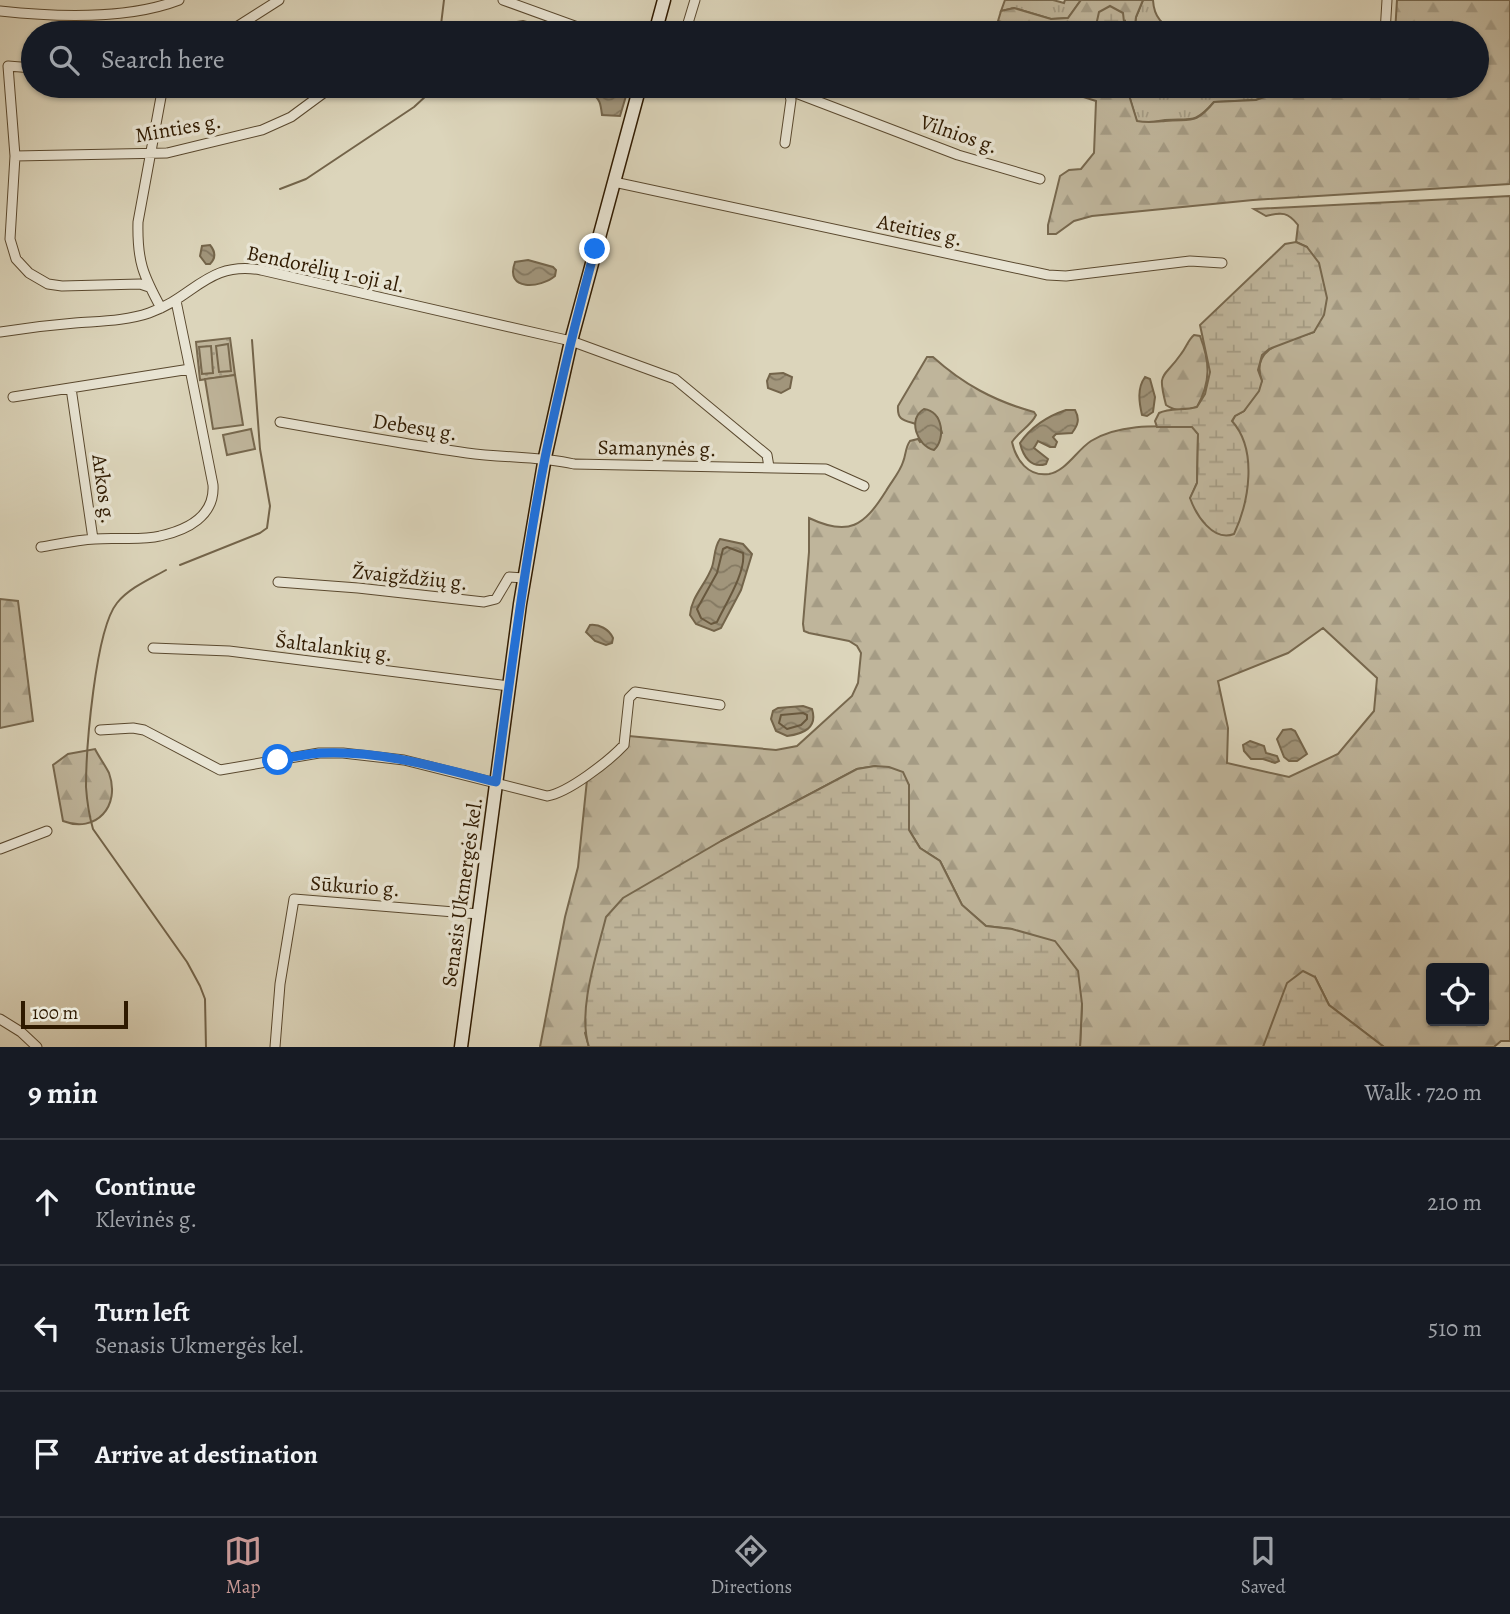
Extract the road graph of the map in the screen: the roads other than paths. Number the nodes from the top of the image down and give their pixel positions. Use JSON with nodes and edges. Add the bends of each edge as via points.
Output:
{"nodes":[{"id":1,"x":178,"y":0,"type":"edge"},
{"id":2,"x":279,"y":0,"type":"edge"},
{"id":3,"x":503,"y":0,"type":"edge"},
{"id":4,"x":664,"y":0,"type":"edge"},
{"id":5,"x":695,"y":0,"type":"edge"},
{"id":6,"x":1387,"y":0,"type":"edge"},
{"id":7,"x":0,"y":11,"type":"edge"},
{"id":8,"x":246,"y":21,"type":"edge"},
{"id":9,"x":561,"y":21,"type":"edge"},
{"id":10,"x":658,"y":21,"type":"edge"},
{"id":11,"x":691,"y":21,"type":"edge"},
{"id":12,"x":1386,"y":21,"type":"edge"},
{"id":13,"x":4,"y":66,"type":"edge"},
{"id":14,"x":161,"y":98,"type":"edge"},
{"id":15,"x":316,"y":98,"type":"edge"},
{"id":16,"x":637,"y":98,"type":"edge"},
{"id":17,"x":790,"y":98,"type":"edge"},
{"id":18,"x":813,"y":98,"type":"edge"},
{"id":19,"x":785,"y":143,"type":"dead end"},
{"id":20,"x":151,"y":154,"type":"junction"},
{"id":21,"x":15,"y":156,"type":"junction"},
{"id":22,"x":1040,"y":178,"type":"dead end"},
{"id":23,"x":614,"y":181,"type":"junction"},
{"id":24,"x":1222,"y":263,"type":"dead end"},
{"id":25,"x":149,"y":287,"type":"junction"},
{"id":26,"x":176,"y":301,"type":"junction"},
{"id":27,"x":161,"y":308,"type":"junction"},
{"id":28,"x":0,"y":332,"type":"edge"},
{"id":29,"x":571,"y":341,"type":"junction"},
{"id":30,"x":190,"y":369,"type":"junction"},
{"id":31,"x":71,"y":388,"type":"junction"},
{"id":32,"x":13,"y":397,"type":"dead end"},
{"id":33,"x":280,"y":422,"type":"dead end"},
{"id":34,"x":545,"y":457,"type":"junction"},
{"id":35,"x":769,"y":467,"type":"junction"},
{"id":36,"x":864,"y":486,"type":"dead end"},
{"id":37,"x":93,"y":539,"type":"junction"},
{"id":38,"x":41,"y":547,"type":"dead end"},
{"id":39,"x":524,"y":578,"type":"junction"},
{"id":40,"x":278,"y":582,"type":"dead end"},
{"id":41,"x":153,"y":648,"type":"dead end"},
{"id":42,"x":509,"y":686,"type":"junction"},
{"id":43,"x":720,"y":705,"type":"dead end"},
{"id":44,"x":100,"y":730,"type":"dead end"},
{"id":45,"x":496,"y":782,"type":"junction"},
{"id":46,"x":47,"y":831,"type":"dead end"},
{"id":47,"x":0,"y":849,"type":"edge"},
{"id":48,"x":479,"y":914,"type":"junction"},
{"id":49,"x":0,"y":1019,"type":"edge"},
{"id":50,"x":37,"y":1047,"type":"edge"},
{"id":51,"x":275,"y":1047,"type":"edge"},
{"id":52,"x":461,"y":1047,"type":"edge"}],
"edges":[{"from":1,"to":7,"type":"street","via":[[105,15]]},
{"from":2,"to":8,"type":"street"},
{"from":3,"to":9,"type":"street"},
{"from":4,"to":10,"type":"main road"},
{"from":5,"to":11,"type":"street"},
{"from":6,"to":12,"type":"street"},
{"from":13,"to":21,"type":"street"},
{"from":14,"to":20,"type":"street"},
{"from":15,"to":20,"type":"street","name":"Minties g.","via":[[262,130]]},
{"from":16,"to":23,"type":"main road","name":"Senasis Ukmergės kel."},
{"from":17,"to":19,"type":"street","name":"Vilnios g."},
{"from":18,"to":22,"type":"street","name":"Vilnios g.","via":[[958,155]]},
{"from":20,"to":21,"type":"street","name":"Minties g."},
{"from":20,"to":25,"type":"street","via":[[137,243]]},
{"from":21,"to":25,"type":"street","via":[[10,239],[16,259],[29,272],[48,284],[62,286]]},
{"from":23,"to":24,"type":"street","name":"Ateities g.","via":[[1048,275],[1190,261]]},
{"from":23,"to":29,"type":"main road","name":"Senasis Ukmergės kel."},
{"from":25,"to":27,"type":"street"},
{"from":26,"to":27,"type":"street","name":"Bendorėlių 1-oji al."},
{"from":26,"to":29,"type":"street","name":"Bendorėlių 1-oji al.","via":[[217,272],[249,268]]},
{"from":26,"to":30,"type":"street","name":"Arkos g."},
{"from":27,"to":28,"type":"street","name":"Bendorėlių 1-oji al.","via":[[132,317]]},
{"from":29,"to":34,"type":"main road","name":"Senasis Ukmergės kel."},
{"from":29,"to":35,"type":"street","name":"Samanynės g.","via":[[675,379],[766,455]]},
{"from":30,"to":31,"type":"street"},
{"from":30,"to":37,"type":"street","name":"Arkos g.","via":[[213,485],[207,512],[194,523],[160,536]]},
{"from":31,"to":32,"type":"street"},
{"from":31,"to":37,"type":"street","name":"Arkos g."},
{"from":33,"to":34,"type":"street","name":"Debesų g.","via":[[469,453]]},
{"from":34,"to":35,"type":"street","name":"Samanynės g.","via":[[574,464]]},
{"from":34,"to":39,"type":"main road","name":"Senasis Ukmergės kel."},
{"from":35,"to":36,"type":"street","name":"Samanynės g.","via":[[826,469]]},
{"from":37,"to":38,"type":"street"},
{"from":39,"to":40,"type":"street","name":"Žvaigždžių g.","via":[[509,577],[496,599],[484,603]]},
{"from":39,"to":42,"type":"main road","name":"Senasis Ukmergės kel."},
{"from":41,"to":42,"type":"street","name":"Šaltalankių g.","via":[[229,651]]},
{"from":42,"to":45,"type":"main road","name":"Senasis Ukmergės kel."},
{"from":43,"to":45,"type":"street","via":[[635,692],[629,698],[624,745],[577,782],[547,796]]},
{"from":44,"to":45,"type":"street","via":[[144,730],[220,770],[343,753],[404,760]]},
{"from":45,"to":48,"type":"main road","name":"Senasis Ukmergės kel."},
{"from":46,"to":47,"type":"street"},
{"from":48,"to":51,"type":"street","name":"Sūkurio g.","via":[[293,899]]},
{"from":48,"to":52,"type":"main road","name":"Senasis Ukmergės kel."},
{"from":49,"to":50,"type":"street"}]}
